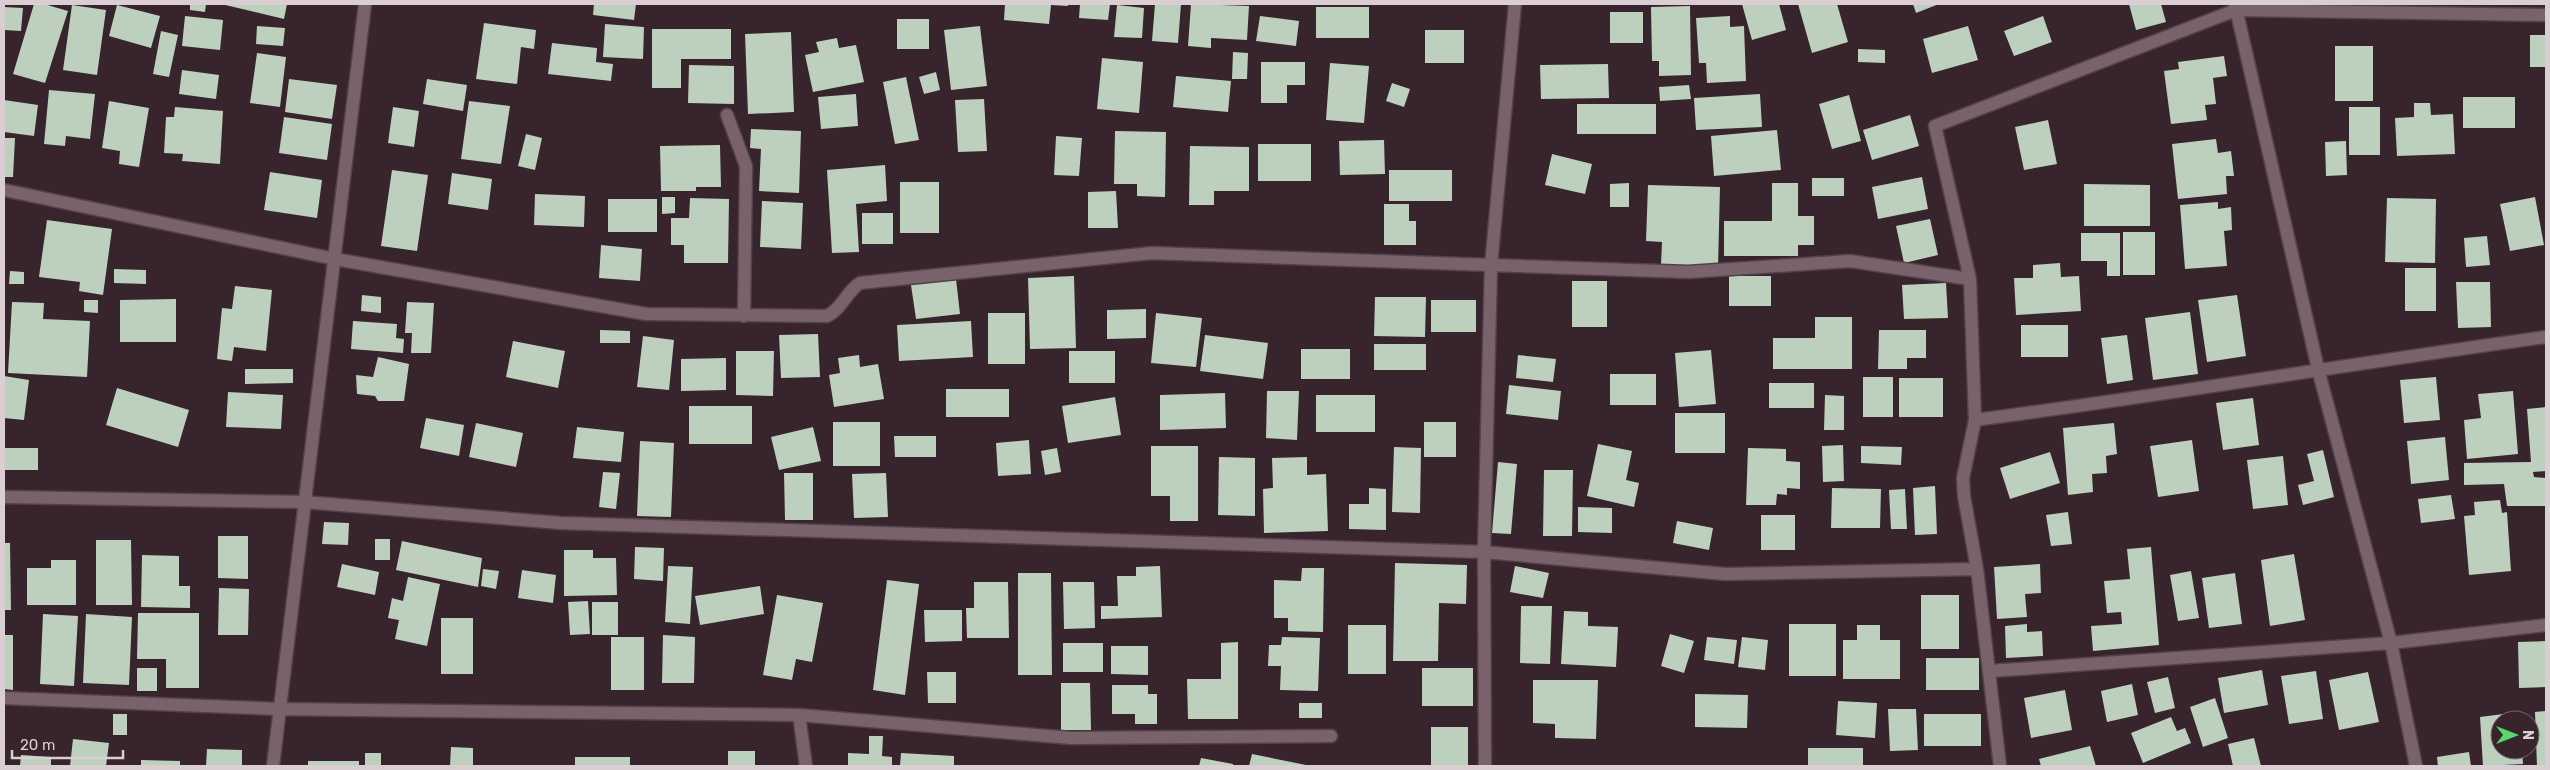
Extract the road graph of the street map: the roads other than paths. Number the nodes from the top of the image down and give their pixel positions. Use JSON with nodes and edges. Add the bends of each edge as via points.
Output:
{"nodes":[{"id":1,"x":365,"y":4,"type":"edge"},
{"id":2,"x":1515,"y":4,"type":"edge"},
{"id":3,"x":2236,"y":7,"type":"edge"},
{"id":4,"x":2546,"y":15,"type":"edge"},
{"id":5,"x":727,"y":116,"type":"dead end"},
{"id":6,"x":4,"y":190,"type":"edge"},
{"id":7,"x":335,"y":259,"type":"junction"},
{"id":8,"x":1491,"y":266,"type":"junction"},
{"id":9,"x":1970,"y":279,"type":"junction"},
{"id":10,"x":744,"y":316,"type":"junction"},
{"id":11,"x":2546,"y":337,"type":"edge"},
{"id":12,"x":2318,"y":369,"type":"junction"},
{"id":13,"x":1975,"y":420,"type":"junction"},
{"id":14,"x":4,"y":497,"type":"edge"},
{"id":15,"x":304,"y":502,"type":"junction"},
{"id":16,"x":1484,"y":552,"type":"junction"},
{"id":17,"x":1977,"y":570,"type":"junction"},
{"id":18,"x":2546,"y":625,"type":"edge"},
{"id":19,"x":2391,"y":643,"type":"junction"},
{"id":20,"x":1990,"y":671,"type":"junction"},
{"id":21,"x":4,"y":698,"type":"edge"},
{"id":22,"x":278,"y":709,"type":"junction"},
{"id":23,"x":799,"y":716,"type":"junction"},
{"id":24,"x":1331,"y":736,"type":"dead end"},
{"id":25,"x":273,"y":766,"type":"edge"},
{"id":26,"x":806,"y":766,"type":"edge"},
{"id":27,"x":1485,"y":766,"type":"edge"},
{"id":28,"x":2000,"y":766,"type":"edge"},
{"id":29,"x":2416,"y":766,"type":"edge"}],
"edges":[{"from":1,"to":7,"type":"street"},
{"from":2,"to":8,"type":"street"},
{"from":3,"to":4,"type":"street"},
{"from":3,"to":9,"type":"street","via":[[1936,126]]},
{"from":3,"to":12,"type":"street"},
{"from":5,"to":10,"type":"street","via":[[746,166]]},
{"from":6,"to":7,"type":"street"},
{"from":7,"to":10,"type":"street","via":[[646,314]]},
{"from":7,"to":15,"type":"street"},
{"from":8,"to":9,"type":"street","via":[[1688,272],[1850,261]]},
{"from":8,"to":10,"type":"street","via":[[1152,254],[860,283],[851,289],[836,312],[827,316]]},
{"from":8,"to":16,"type":"street"},
{"from":9,"to":13,"type":"street"},
{"from":11,"to":12,"type":"street"},
{"from":12,"to":13,"type":"street","via":[[2155,396]]},
{"from":12,"to":19,"type":"street"},
{"from":13,"to":17,"type":"street","via":[[1963,478]]},
{"from":14,"to":15,"type":"street"},
{"from":15,"to":16,"type":"street","via":[[561,523]]},
{"from":15,"to":22,"type":"street"},
{"from":16,"to":17,"type":"street","via":[[1725,574]]},
{"from":16,"to":27,"type":"street"},
{"from":17,"to":20,"type":"street"},
{"from":18,"to":19,"type":"street"},
{"from":19,"to":20,"type":"street"},
{"from":19,"to":29,"type":"street"},
{"from":20,"to":28,"type":"street"},
{"from":21,"to":22,"type":"street"},
{"from":22,"to":23,"type":"street"},
{"from":22,"to":25,"type":"street"},
{"from":23,"to":24,"type":"street","via":[[1070,738]]},
{"from":23,"to":26,"type":"street"}]}
